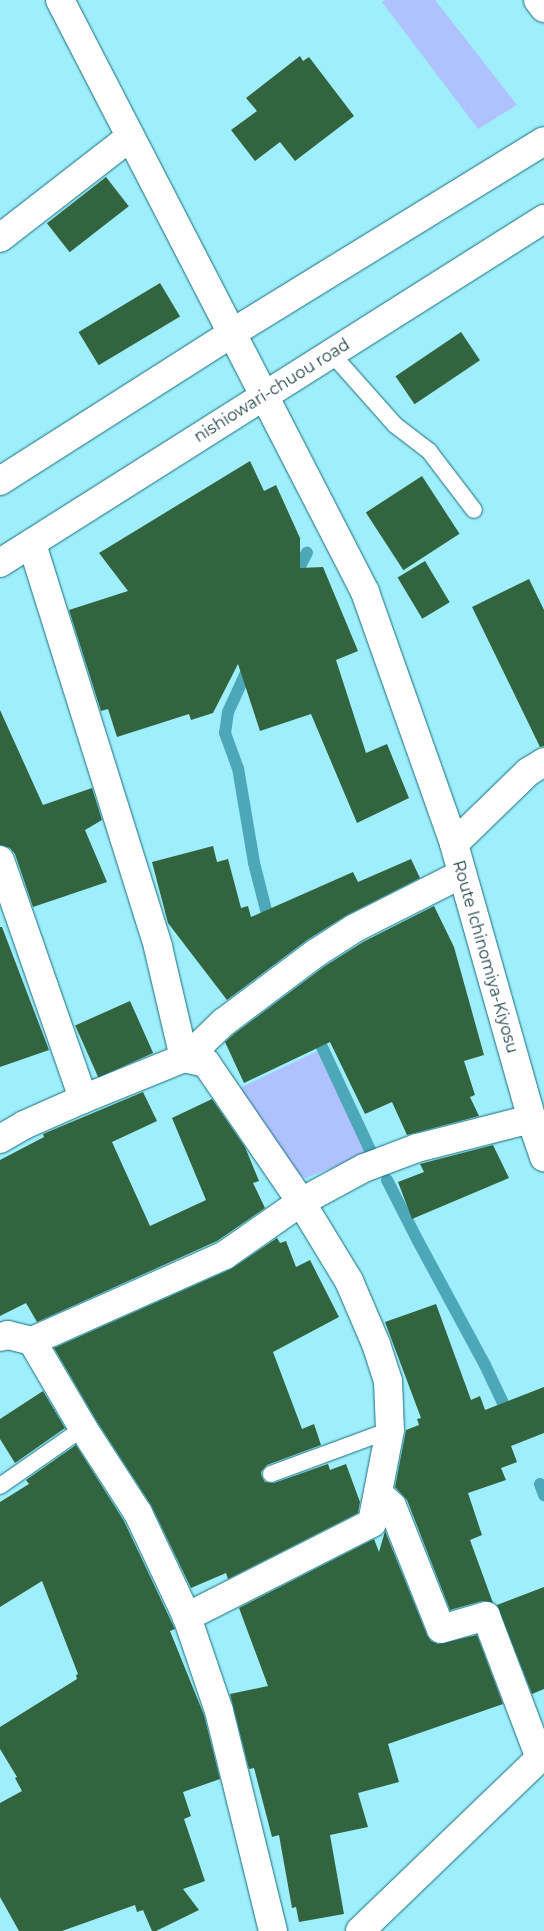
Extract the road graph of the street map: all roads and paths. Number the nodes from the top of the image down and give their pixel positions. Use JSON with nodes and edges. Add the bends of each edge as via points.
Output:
{"nodes":[{"id":1,"x":60,"y":0,"type":"edge"},
{"id":2,"x":538,"y":0,"type":"edge"},
{"id":3,"x":544,"y":8,"type":"edge"},
{"id":4,"x":130,"y":137,"type":"junction"},
{"id":5,"x":544,"y":141,"type":"edge"},
{"id":6,"x":544,"y":219,"type":"edge"},
{"id":7,"x":0,"y":238,"type":"edge"},
{"id":8,"x":232,"y":334,"type":"junction"},
{"id":9,"x":332,"y":354,"type":"junction"},
{"id":10,"x":264,"y":397,"type":"junction"},
{"id":11,"x":0,"y":481,"type":"edge"},
{"id":12,"x":474,"y":510,"type":"dead end"},
{"id":13,"x":32,"y":544,"type":"junction"},
{"id":14,"x":0,"y":563,"type":"edge"},
{"id":15,"x":544,"y":762,"type":"edge"},
{"id":16,"x":454,"y":844,"type":"junction"},
{"id":17,"x":0,"y":860,"type":"edge"},
{"id":18,"x":462,"y":874,"type":"junction"},
{"id":19,"x":189,"y":1059,"type":"junction"},
{"id":20,"x":83,"y":1099,"type":"junction"},
{"id":21,"x":537,"y":1125,"type":"edge"},
{"id":22,"x":0,"y":1139,"type":"edge"},
{"id":23,"x":544,"y":1157,"type":"edge"},
{"id":24,"x":301,"y":1202,"type":"junction"},
{"id":25,"x":0,"y":1337,"type":"edge"},
{"id":26,"x":32,"y":1341,"type":"junction"},
{"id":27,"x":83,"y":1428,"type":"junction"},
{"id":28,"x":390,"y":1430,"type":"junction"},
{"id":29,"x":271,"y":1474,"type":"dead end"},
{"id":30,"x":0,"y":1486,"type":"edge"},
{"id":31,"x":378,"y":1493,"type":"junction"},
{"id":32,"x":188,"y":1617,"type":"junction"},
{"id":33,"x":542,"y":1756,"type":"edge"},
{"id":34,"x":273,"y":1931,"type":"edge"},
{"id":35,"x":360,"y":1931,"type":"edge"}],
"edges":[{"from":1,"to":4,"type":"street"},
{"from":2,"to":3,"type":"street"},
{"from":4,"to":7,"type":"street"},
{"from":4,"to":8,"type":"street"},
{"from":5,"to":8,"type":"street"},
{"from":6,"to":9,"type":"street","name":"nishiowari-chuou road"},
{"from":8,"to":10,"type":"street"},
{"from":8,"to":11,"type":"street"},
{"from":9,"to":10,"type":"street","name":"nishiowari-chuou road"},
{"from":9,"to":12,"type":"lane","via":[[395,425],[429,450]]},
{"from":10,"to":13,"type":"street","name":"nishiowari-chuou road"},
{"from":10,"to":16,"type":"street","via":[[366,592]]},
{"from":13,"to":14,"type":"street","name":"nishiowari-chuou road"},
{"from":13,"to":19,"type":"street","via":[[158,947]]},
{"from":15,"to":16,"type":"street","name":"Route Ichinomiya-Kiyosu","via":[[528,772]]},
{"from":16,"to":18,"type":"street","name":"Route Ichinomiya-Kiyosu"},
{"from":17,"to":20,"type":"street"},
{"from":18,"to":19,"type":"street","via":[[355,928],[316,953],[224,1022]]},
{"from":18,"to":21,"type":"street","name":"Route Ichinomiya-Kiyosu"},
{"from":19,"to":20,"type":"street"},
{"from":19,"to":24,"type":"street","via":[[206,1063]]},
{"from":20,"to":22,"type":"street"},
{"from":21,"to":23,"type":"street","name":"Route Ichinomiya-Kiyosu"},
{"from":21,"to":24,"type":"street","via":[[417,1148],[364,1168]]},
{"from":24,"to":26,"type":"street","via":[[225,1255]]},
{"from":24,"to":28,"type":"street","via":[[349,1282],[376,1344],[388,1382]]},
{"from":25,"to":26,"type":"street","via":[[8,1335]]},
{"from":26,"to":27,"type":"street"},
{"from":27,"to":30,"type":"lane"},
{"from":27,"to":32,"type":"street","via":[[138,1513]]},
{"from":28,"to":29,"type":"lane"},
{"from":28,"to":31,"type":"street"},
{"from":31,"to":32,"type":"street","via":[[372,1523]]},
{"from":31,"to":33,"type":"street","via":[[392,1506],[441,1629],[486,1616]]},
{"from":32,"to":34,"type":"street","via":[[219,1711]]},
{"from":33,"to":35,"type":"street"}]}
